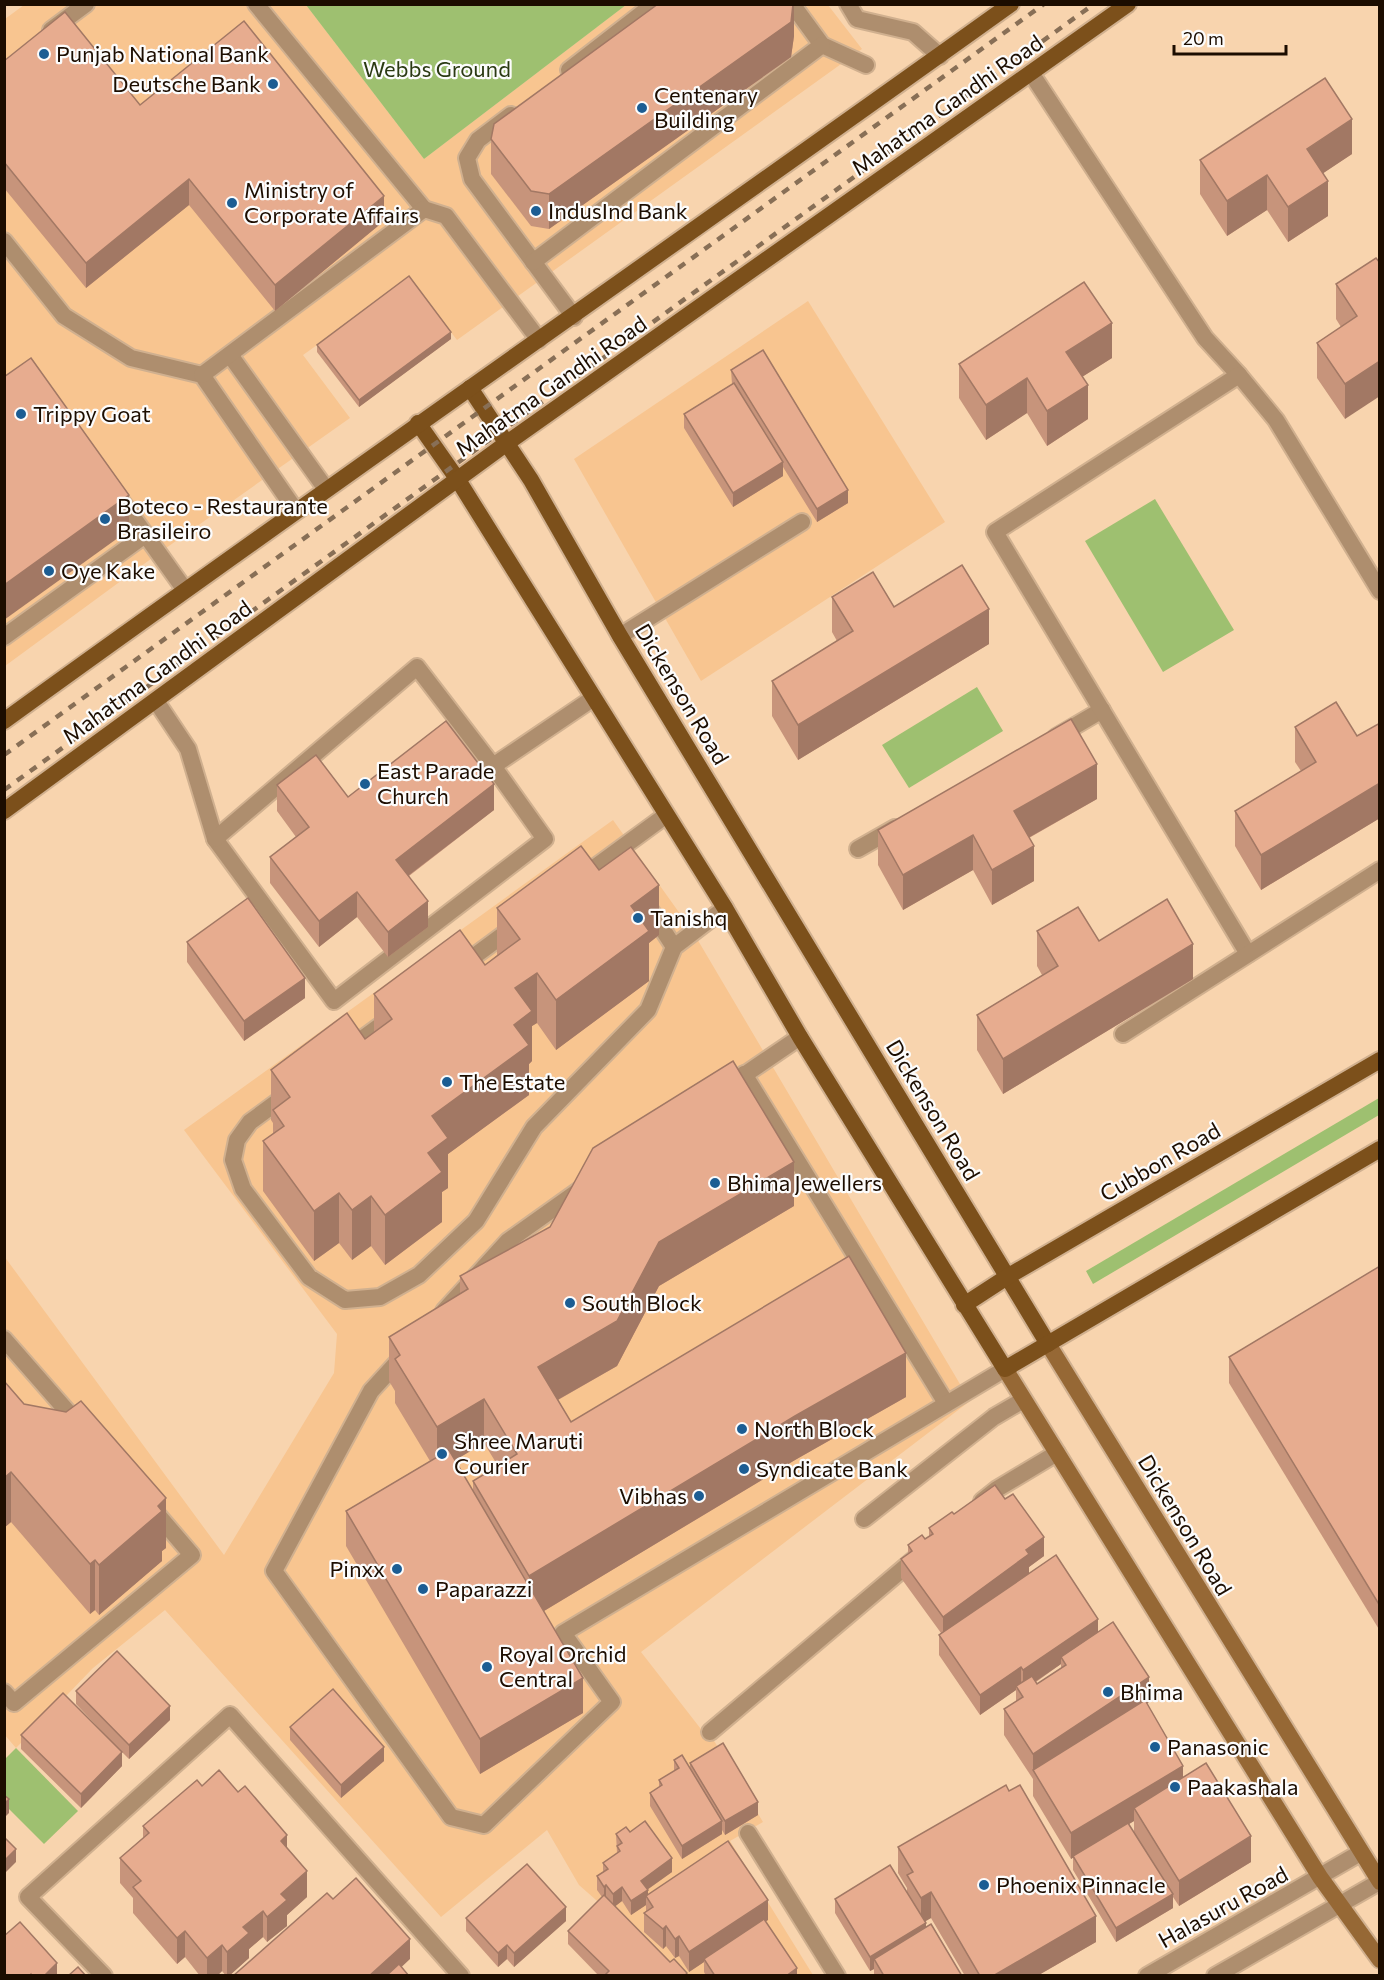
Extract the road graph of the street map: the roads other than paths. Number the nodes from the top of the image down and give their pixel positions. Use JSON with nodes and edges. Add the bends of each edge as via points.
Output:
{"nodes":[{"id":1,"x":86,"y":4,"type":"edge"},
{"id":2,"x":256,"y":4,"type":"edge"},
{"id":3,"x":654,"y":4,"type":"edge"},
{"id":4,"x":792,"y":4,"type":"edge"},
{"id":5,"x":848,"y":4,"type":"edge"},
{"id":6,"x":1011,"y":4,"type":"edge"},
{"id":7,"x":1128,"y":4,"type":"edge"},
{"id":8,"x":41,"y":38,"type":"edge"},
{"id":9,"x":822,"y":45,"type":"junction"},
{"id":10,"x":940,"y":56,"type":"junction"},
{"id":11,"x":866,"y":65,"type":"dead end"},
{"id":12,"x":1031,"y":73,"type":"junction"},
{"id":13,"x":552,"y":83,"type":"edge"},
{"id":14,"x":525,"y":104,"type":"edge"},
{"id":15,"x":424,"y":209,"type":"junction"},
{"id":16,"x":4,"y":241,"type":"edge"},
{"id":17,"x":533,"y":262,"type":"junction"},
{"id":18,"x":574,"y":317,"type":"junction"},
{"id":19,"x":539,"y":340,"type":"junction"},
{"id":20,"x":230,"y":355,"type":"junction"},
{"id":21,"x":202,"y":375,"type":"junction"},
{"id":22,"x":1239,"y":375,"type":"junction"},
{"id":23,"x":470,"y":388,"type":"junction"},
{"id":24,"x":418,"y":423,"type":"junction"},
{"id":25,"x":507,"y":444,"type":"junction"},
{"id":26,"x":105,"y":480,"type":"edge"},
{"id":27,"x":458,"y":480,"type":"junction"},
{"id":28,"x":326,"y":489,"type":"junction"},
{"id":29,"x":296,"y":511,"type":"junction"},
{"id":30,"x":802,"y":522,"type":"dead end"},
{"id":31,"x":145,"y":535,"type":"junction"},
{"id":32,"x":185,"y":590,"type":"junction"},
{"id":33,"x":1380,"y":591,"type":"edge"},
{"id":34,"x":620,"y":636,"type":"junction"},
{"id":35,"x":4,"y":637,"type":"edge"},
{"id":36,"x":592,"y":699,"type":"junction"},
{"id":37,"x":156,"y":701,"type":"junction"},
{"id":38,"x":1102,"y":710,"type":"junction"},
{"id":39,"x":4,"y":721,"type":"edge"},
{"id":40,"x":1041,"y":745,"type":"edge"},
{"id":41,"x":493,"y":766,"type":"junction"},
{"id":42,"x":4,"y":811,"type":"edge"},
{"id":43,"x":665,"y":816,"type":"junction"},
{"id":44,"x":909,"y":820,"type":"edge"},
{"id":45,"x":215,"y":839,"type":"junction"},
{"id":46,"x":858,"y":849,"type":"dead end"},
{"id":47,"x":613,"y":854,"type":"junction"},
{"id":48,"x":1380,"y":870,"type":"edge"},
{"id":49,"x":625,"y":873,"type":"edge"},
{"id":50,"x":565,"y":881,"type":"edge"},
{"id":51,"x":638,"y":891,"type":"edge"},
{"id":52,"x":725,"y":908,"type":"junction"},
{"id":53,"x":527,"y":918,"type":"edge"},
{"id":54,"x":674,"y":947,"type":"junction"},
{"id":55,"x":1248,"y":954,"type":"junction"},
{"id":56,"x":450,"y":974,"type":"edge"},
{"id":57,"x":402,"y":1009,"type":"edge"},
{"id":58,"x":1123,"y":1034,"type":"edge"},
{"id":59,"x":800,"y":1037,"type":"junction"},
{"id":60,"x":336,"y":1059,"type":"edge"},
{"id":61,"x":1380,"y":1060,"type":"edge"},
{"id":62,"x":744,"y":1074,"type":"junction"},
{"id":63,"x":297,"y":1087,"type":"edge"},
{"id":64,"x":716,"y":1094,"type":"edge"},
{"id":65,"x":1380,"y":1149,"type":"edge"},
{"id":66,"x":593,"y":1181,"type":"edge"},
{"id":67,"x":1007,"y":1277,"type":"junction"},
{"id":68,"x":964,"y":1305,"type":"junction"},
{"id":69,"x":436,"y":1320,"type":"edge"},
{"id":70,"x":4,"y":1339,"type":"edge"},
{"id":71,"x":1048,"y":1344,"type":"junction"},
{"id":72,"x":411,"y":1347,"type":"edge"},
{"id":73,"x":1005,"y":1369,"type":"junction"},
{"id":74,"x":1023,"y":1400,"type":"junction"},
{"id":75,"x":946,"y":1403,"type":"junction"},
{"id":76,"x":90,"y":1438,"type":"edge"},
{"id":77,"x":1057,"y":1453,"type":"junction"},
{"id":78,"x":137,"y":1492,"type":"edge"},
{"id":79,"x":970,"y":1512,"type":"edge"},
{"id":80,"x":864,"y":1519,"type":"dead end"},
{"id":81,"x":933,"y":1543,"type":"edge"},
{"id":82,"x":4,"y":1692,"type":"edge"},
{"id":83,"x":710,"y":1732,"type":"dead end"},
{"id":84,"x":748,"y":1833,"type":"dead end"},
{"id":85,"x":1360,"y":1853,"type":"junction"},
{"id":86,"x":1320,"y":1877,"type":"junction"},
{"id":87,"x":1379,"y":1882,"type":"edge"},
{"id":88,"x":1340,"y":1905,"type":"junction"},
{"id":89,"x":1380,"y":1960,"type":"edge"},
{"id":90,"x":104,"y":1976,"type":"edge"},
{"id":91,"x":461,"y":1976,"type":"edge"},
{"id":92,"x":837,"y":1976,"type":"edge"},
{"id":93,"x":1147,"y":1976,"type":"edge"},
{"id":94,"x":1215,"y":1976,"type":"edge"}],
"edges":[{"from":1,"to":8,"type":"street"},
{"from":2,"to":15,"type":"street"},
{"from":3,"to":13,"type":"street"},
{"from":4,"to":9,"type":"street"},
{"from":5,"to":10,"type":"street","via":[[857,19],[913,32]]},
{"from":6,"to":10,"type":"main road","name":"Mahatma Gandhi Road"},
{"from":7,"to":12,"type":"main road","name":"Mahatma Gandhi Road"},
{"from":9,"to":11,"type":"street"},
{"from":9,"to":17,"type":"street"},
{"from":10,"to":18,"type":"main road","name":"Mahatma Gandhi Road"},
{"from":12,"to":22,"type":"street","via":[[1205,338]]},
{"from":12,"to":25,"type":"main road","name":"Mahatma Gandhi Road"},
{"from":14,"to":17,"type":"street","via":[[478,140],[467,158],[472,179]]},
{"from":15,"to":19,"type":"street","via":[[446,216]]},
{"from":15,"to":20,"type":"street"},
{"from":16,"to":21,"type":"street","via":[[64,316],[130,358]]},
{"from":17,"to":18,"type":"street"},
{"from":18,"to":19,"type":"main road","name":"Mahatma Gandhi Road"},
{"from":19,"to":23,"type":"main road","name":"Mahatma Gandhi Road"},
{"from":20,"to":21,"type":"street"},
{"from":20,"to":28,"type":"street"},
{"from":21,"to":29,"type":"street"},
{"from":22,"to":33,"type":"street","via":[[1276,420]]},
{"from":22,"to":38,"type":"street","via":[[995,532]]},
{"from":23,"to":24,"type":"main road","name":"Mahatma Gandhi Road"},
{"from":23,"to":25,"type":"main road","name":"Dickenson Road"},
{"from":24,"to":27,"type":"main road"},
{"from":24,"to":28,"type":"main road","name":"Mahatma Gandhi Road"},
{"from":25,"to":27,"type":"main road","name":"Mahatma Gandhi Road"},
{"from":25,"to":34,"type":"main road","name":"Dickenson Road"},
{"from":26,"to":31,"type":"street"},
{"from":27,"to":36,"type":"main road"},
{"from":27,"to":37,"type":"main road","name":"Mahatma Gandhi Road"},
{"from":28,"to":29,"type":"main road","name":"Mahatma Gandhi Road"},
{"from":29,"to":32,"type":"main road","name":"Mahatma Gandhi Road"},
{"from":30,"to":34,"type":"street"},
{"from":31,"to":32,"type":"street"},
{"from":31,"to":35,"type":"street"},
{"from":32,"to":39,"type":"main road","name":"Mahatma Gandhi Road"},
{"from":34,"to":67,"type":"main road","name":"Dickenson Road"},
{"from":36,"to":41,"type":"street"},
{"from":36,"to":43,"type":"main road"},
{"from":37,"to":42,"type":"main road","name":"Mahatma Gandhi Road"},
{"from":37,"to":45,"type":"street","via":[[188,749]]},
{"from":38,"to":40,"type":"street"},
{"from":38,"to":55,"type":"street"},
{"from":41,"to":45,"type":"street","via":[[417,667]]},
{"from":41,"to":45,"type":"street","via":[[545,839],[334,1001]]},
{"from":43,"to":47,"type":"street"},
{"from":43,"to":52,"type":"main road"},
{"from":44,"to":46,"type":"street"},
{"from":47,"to":49,"type":"street"},
{"from":47,"to":50,"type":"street"},
{"from":48,"to":55,"type":"street"},
{"from":51,"to":54,"type":"street"},
{"from":52,"to":54,"type":"street"},
{"from":52,"to":59,"type":"main road"},
{"from":53,"to":56,"type":"street"},
{"from":54,"to":63,"type":"street","via":[[648,1010],[534,1127],[476,1221],[419,1275],[380,1297],[345,1300],[309,1276],[243,1189],[233,1160],[237,1140],[249,1122]]},
{"from":55,"to":58,"type":"street"},
{"from":57,"to":60,"type":"street"},
{"from":59,"to":62,"type":"street"},
{"from":59,"to":68,"type":"main road"},
{"from":61,"to":67,"type":"main road","name":"Cubbon Road"},
{"from":62,"to":64,"type":"street"},
{"from":62,"to":75,"type":"street"},
{"from":65,"to":71,"type":"main road"},
{"from":66,"to":69,"type":"street","via":[[508,1241]]},
{"from":67,"to":68,"type":"main road","name":"Cubbon Road"},
{"from":67,"to":71,"type":"main road","name":"Dickenson Road"},
{"from":68,"to":73,"type":"main road"},
{"from":70,"to":76,"type":"street"},
{"from":71,"to":73,"type":"main road"},
{"from":71,"to":85,"type":"main road","name":"Dickenson Road"},
{"from":72,"to":75,"type":"street","via":[[371,1391],[274,1571],[451,1817],[483,1825],[612,1702],[563,1633]]},
{"from":73,"to":74,"type":"main road"},
{"from":73,"to":75,"type":"street"},
{"from":74,"to":77,"type":"main road"},
{"from":74,"to":80,"type":"street","via":[[994,1417]]},
{"from":77,"to":79,"type":"street","via":[[997,1489]]},
{"from":77,"to":86,"type":"main road"},
{"from":78,"to":82,"type":"street","via":[[192,1555],[15,1703]]},
{"from":81,"to":83,"type":"street"},
{"from":84,"to":92,"type":"street"},
{"from":85,"to":86,"type":"street"},
{"from":85,"to":87,"type":"main road","name":"Dickenson Road"},
{"from":86,"to":88,"type":"main road"},
{"from":86,"to":93,"type":"street","name":"Halasuru Road"},
{"from":87,"to":88,"type":"street"},
{"from":88,"to":89,"type":"main road"},
{"from":88,"to":94,"type":"street"},
{"from":90,"to":91,"type":"street","via":[[28,1897],[230,1715]]}]}
